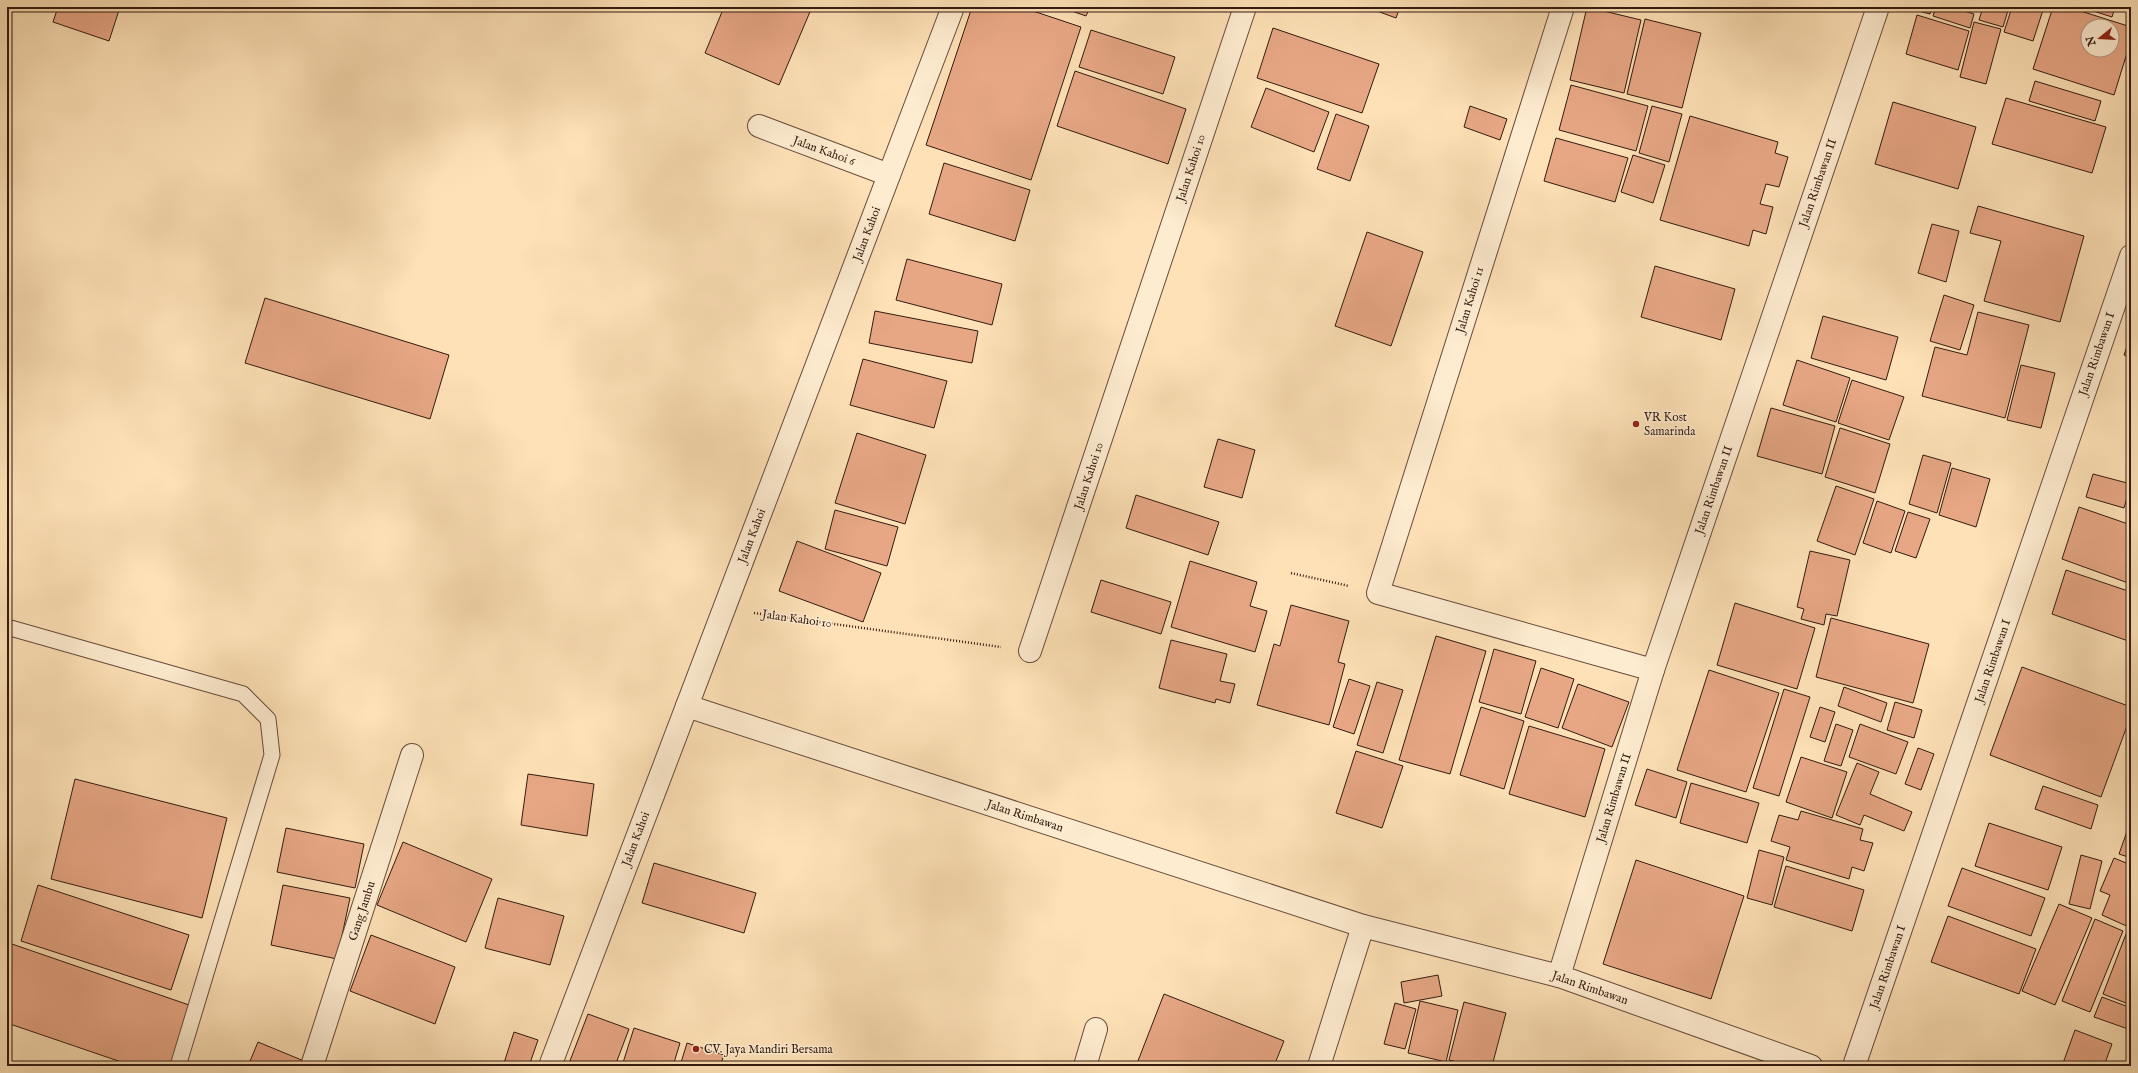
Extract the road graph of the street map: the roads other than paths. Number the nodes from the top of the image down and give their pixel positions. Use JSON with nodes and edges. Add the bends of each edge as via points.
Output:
{"nodes":[{"id":1,"x":953,"y":7,"type":"edge"},
{"id":2,"x":1245,"y":7,"type":"edge"},
{"id":3,"x":1563,"y":7,"type":"edge"},
{"id":4,"x":1878,"y":7,"type":"edge"},
{"id":5,"x":759,"y":126,"type":"dead end"},
{"id":6,"x":889,"y":175,"type":"junction"},
{"id":7,"x":2131,"y":256,"type":"edge"},
{"id":8,"x":7,"y":627,"type":"edge"},
{"id":9,"x":1030,"y":651,"type":"road end"},
{"id":10,"x":1653,"y":670,"type":"junction"},
{"id":11,"x":687,"y":706,"type":"junction"},
{"id":12,"x":412,"y":755,"type":"dead end"},
{"id":13,"x":1364,"y":926,"type":"junction"},
{"id":14,"x":1559,"y":976,"type":"junction"},
{"id":15,"x":1096,"y":1028,"type":"dead end"},
{"id":16,"x":178,"y":1066,"type":"edge"},
{"id":17,"x":312,"y":1066,"type":"edge"},
{"id":18,"x":550,"y":1066,"type":"edge"},
{"id":19,"x":1085,"y":1066,"type":"edge"},
{"id":20,"x":1319,"y":1066,"type":"edge"},
{"id":21,"x":1811,"y":1066,"type":"edge"},
{"id":22,"x":1854,"y":1066,"type":"edge"}],
"edges":[{"from":1,"to":6,"type":"street","name":"Jalan Kahoi"},
{"from":2,"to":9,"type":"street","name":"Jalan Kahoi 10"},
{"from":3,"to":10,"type":"street","name":"Jalan Kahoi 11","via":[[1378,593]]},
{"from":4,"to":10,"type":"street","name":"Jalan Rimbawan II"},
{"from":5,"to":6,"type":"street","name":"Jalan Kahoi 6"},
{"from":6,"to":11,"type":"street","name":"Jalan Kahoi"},
{"from":7,"to":22,"type":"street","name":"Jalan Rimbawan I"},
{"from":8,"to":16,"type":"lane","via":[[243,694],[268,719],[272,755]]},
{"from":10,"to":14,"type":"street","name":"Jalan Rimbawan II"},
{"from":11,"to":13,"type":"street","name":"Jalan Rimbawan"},
{"from":11,"to":18,"type":"street","name":"Jalan Kahoi"},
{"from":12,"to":17,"type":"street","name":"Gang Jambu"},
{"from":13,"to":14,"type":"street","name":"Jalan Rimbawan"},
{"from":13,"to":20,"type":"street"},
{"from":14,"to":21,"type":"street","name":"Jalan Rimbawan"},
{"from":15,"to":19,"type":"street"}]}
